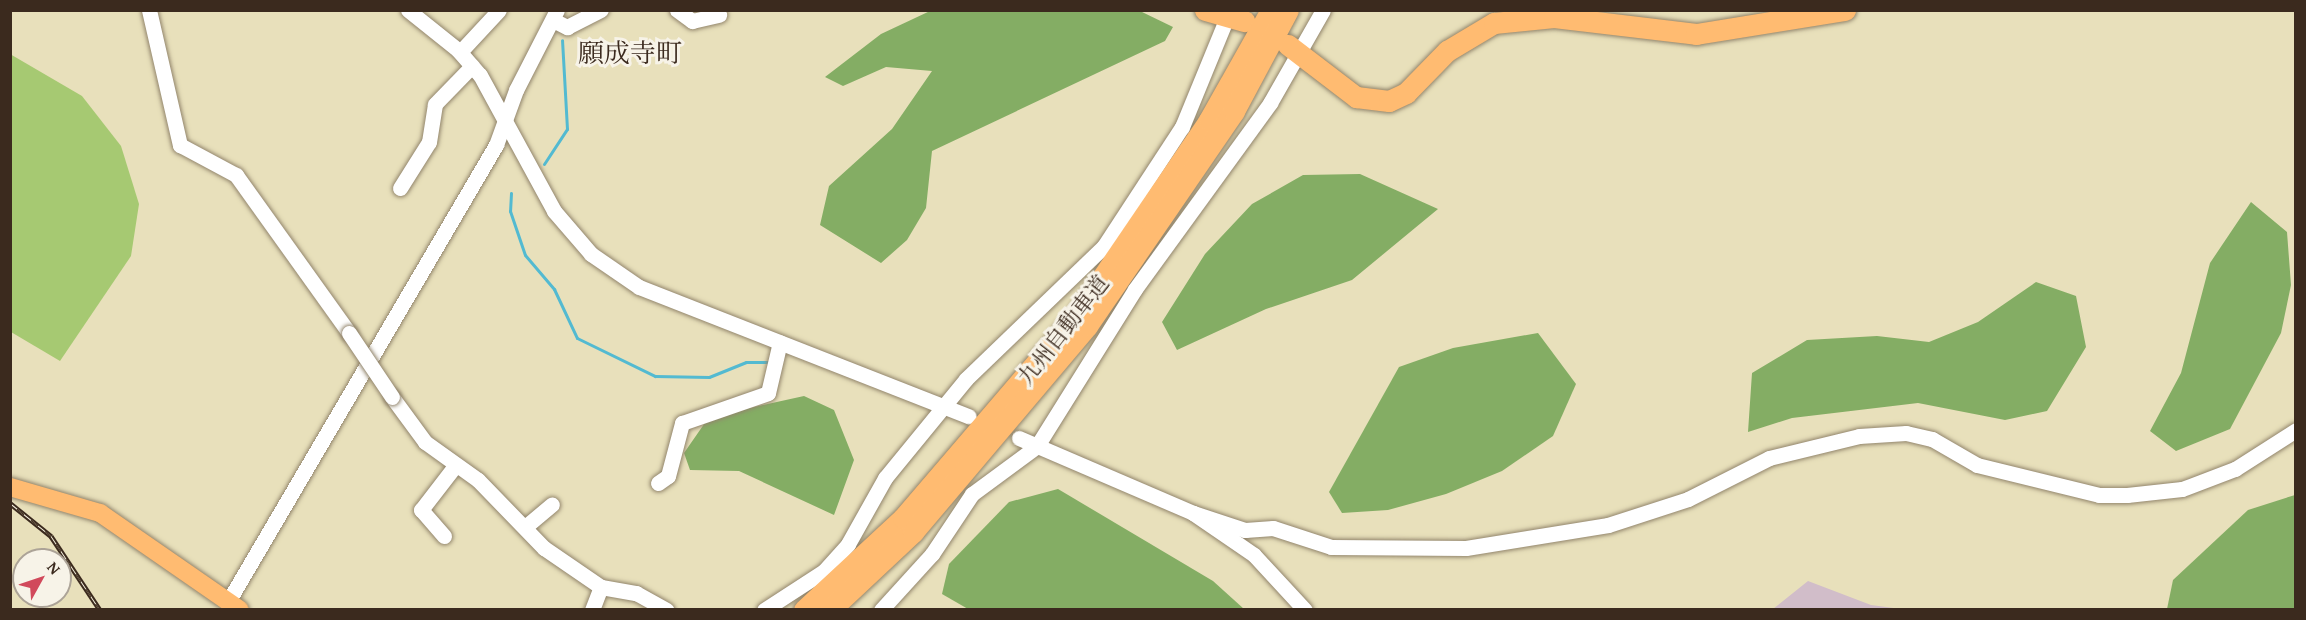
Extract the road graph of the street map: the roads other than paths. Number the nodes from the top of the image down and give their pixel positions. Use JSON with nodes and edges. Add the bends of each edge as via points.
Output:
{"nodes":[{"id":1,"x":149,"y":10,"type":"edge"},
{"id":2,"x":408,"y":10,"type":"edge"},
{"id":3,"x":499,"y":10,"type":"edge"},
{"id":4,"x":601,"y":10,"type":"edge"},
{"id":5,"x":677,"y":10,"type":"edge"},
{"id":6,"x":1205,"y":10,"type":"edge"},
{"id":7,"x":1271,"y":10,"type":"edge"},
{"id":8,"x":1288,"y":10,"type":"edge"},
{"id":9,"x":1323,"y":10,"type":"edge"},
{"id":10,"x":1845,"y":10,"type":"edge"},
{"id":11,"x":555,"y":15,"type":"edge"},
{"id":12,"x":719,"y":15,"type":"dead end"},
{"id":13,"x":1234,"y":15,"type":"edge"},
{"id":14,"x":1295,"y":49,"type":"junction"},
{"id":15,"x":460,"y":52,"type":"junction"},
{"id":16,"x":472,"y":66,"type":"junction"},
{"id":17,"x":505,"y":119,"type":"junction"},
{"id":18,"x":400,"y":188,"type":"dead end"},
{"id":19,"x":780,"y":342,"type":"junction"},
{"id":20,"x":945,"y":405,"type":"junction"},
{"id":21,"x":969,"y":416,"type":"dead end"},
{"id":22,"x":2295,"y":429,"type":"edge"},
{"id":23,"x":1019,"y":438,"type":"dead end"},
{"id":24,"x":1037,"y":446,"type":"junction"},
{"id":25,"x":455,"y":466,"type":"junction"},
{"id":26,"x":658,"y":483,"type":"dead end"},
{"id":27,"x":10,"y":487,"type":"edge"},
{"id":28,"x":552,"y":504,"type":"dead end"},
{"id":29,"x":1193,"y":513,"type":"junction"},
{"id":30,"x":525,"y":527,"type":"junction"},
{"id":31,"x":444,"y":536,"type":"dead end"},
{"id":32,"x":601,"y":587,"type":"junction"},
{"id":33,"x":235,"y":605,"type":"edge"},
{"id":34,"x":592,"y":609,"type":"edge"},
{"id":35,"x":667,"y":609,"type":"edge"},
{"id":36,"x":764,"y":609,"type":"edge"},
{"id":37,"x":804,"y":609,"type":"edge"},
{"id":38,"x":830,"y":609,"type":"edge"},
{"id":39,"x":881,"y":609,"type":"edge"},
{"id":40,"x":1305,"y":609,"type":"edge"}],
"edges":[{"from":1,"to":25,"type":"street","bridge":true,"via":[[180,145],[236,175],[425,442]]},
{"from":2,"to":15,"type":"street"},
{"from":3,"to":15,"type":"street"},
{"from":4,"to":11,"type":"street","via":[[567,27]]},
{"from":5,"to":12,"type":"street","via":[[692,21]]},
{"from":6,"to":13,"type":"highway"},
{"from":7,"to":37,"type":"highway","name":"九州自動車道","via":[[1202,129],[1076,316],[903,518]]},
{"from":8,"to":38,"type":"highway","name":"九州自動車道","via":[[1227,120],[1087,326],[913,532]]},
{"from":9,"to":14,"type":"street"},
{"from":10,"to":14,"type":"highway","via":[[1696,34],[1554,17],[1494,23],[1447,51],[1406,93],[1389,101],[1356,97]]},
{"from":11,"to":17,"type":"street"},
{"from":13,"to":20,"type":"street","via":[[1182,127],[1148,184],[1084,269]]},
{"from":14,"to":24,"type":"street","via":[[1135,289]]},
{"from":15,"to":16,"type":"street"},
{"from":16,"to":17,"type":"street"},
{"from":16,"to":18,"type":"street","via":[[435,104],[429,142]]},
{"from":17,"to":19,"type":"street","via":[[554,211],[591,254],[639,287]]},
{"from":17,"to":33,"type":"street","via":[[496,146]]},
{"from":19,"to":20,"type":"street"},
{"from":19,"to":26,"type":"street","via":[[768,393],[682,423],[668,476]]},
{"from":20,"to":21,"type":"street"},
{"from":20,"to":36,"type":"street","via":[[885,478],[848,544],[824,571]]},
{"from":22,"to":29,"type":"street","via":[[2235,469],[2182,489],[2127,495],[2099,495],[1977,465],[1915,435],[1867,435],[1769,459],[1688,499],[1608,525],[1466,548],[1331,547],[1273,528],[1245,530]]},
{"from":23,"to":24,"type":"street"},
{"from":24,"to":29,"type":"street"},
{"from":24,"to":39,"type":"street","via":[[972,494],[932,554]]},
{"from":25,"to":30,"type":"street","via":[[478,480]]},
{"from":25,"to":31,"type":"street","via":[[421,510]]},
{"from":27,"to":33,"type":"main road","via":[[100,513]]},
{"from":28,"to":30,"type":"street"},
{"from":29,"to":40,"type":"street","via":[[1254,555]]},
{"from":30,"to":32,"type":"street","via":[[544,548]]},
{"from":32,"to":34,"type":"street"},
{"from":32,"to":35,"type":"street","via":[[636,594]]}]}
